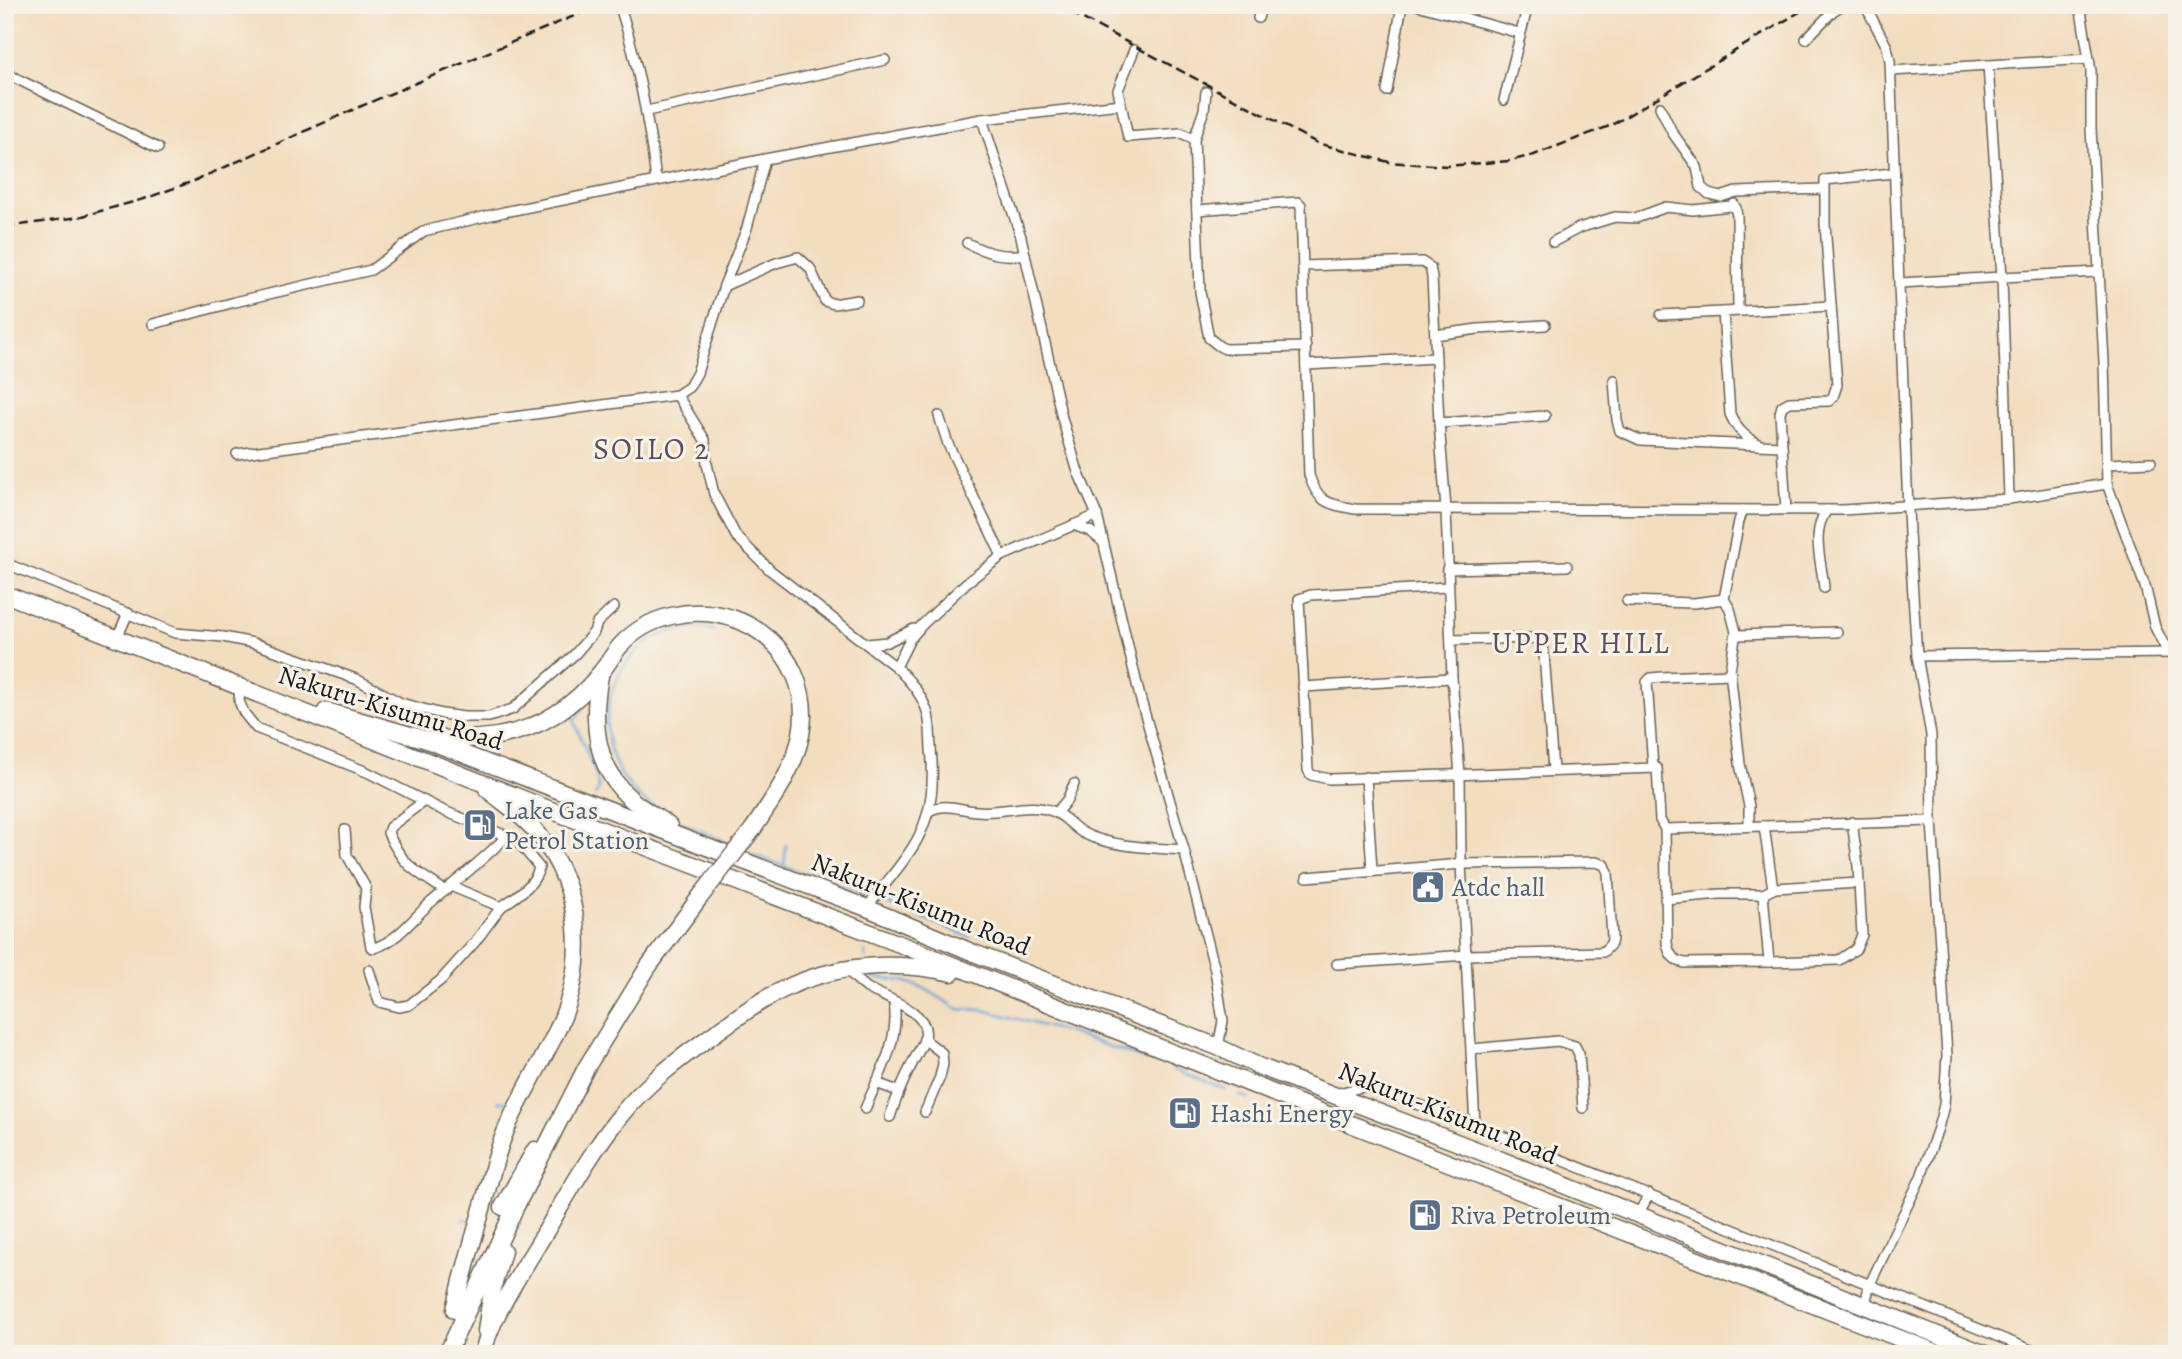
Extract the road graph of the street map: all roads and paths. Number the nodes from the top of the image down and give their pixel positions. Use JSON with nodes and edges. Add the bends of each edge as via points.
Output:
{"nodes":[{"id":1,"x":1262,"y":5,"type":"edge"},
{"id":2,"x":1402,"y":5,"type":"edge"},
{"id":3,"x":1417,"y":5,"type":"edge"},
{"id":4,"x":1528,"y":5,"type":"edge"},
{"id":5,"x":1842,"y":5,"type":"edge"},
{"id":6,"x":1866,"y":5,"type":"edge"},
{"id":7,"x":2080,"y":5,"type":"edge"},
{"id":8,"x":622,"y":13,"type":"dead end"},
{"id":9,"x":1258,"y":18,"type":"dead end"},
{"id":10,"x":1519,"y":33,"type":"junction"},
{"id":11,"x":1806,"y":39,"type":"dead end"},
{"id":12,"x":1134,"y":50,"type":"dead end"},
{"id":13,"x":2089,"y":59,"type":"junction"},
{"id":14,"x":885,"y":60,"type":"dead end"},
{"id":15,"x":1988,"y":65,"type":"junction"},
{"id":16,"x":1891,"y":71,"type":"junction"},
{"id":17,"x":5,"y":73,"type":"edge"},
{"id":18,"x":1387,"y":91,"type":"dead end"},
{"id":19,"x":1206,"y":92,"type":"dead end"},
{"id":20,"x":1504,"y":100,"type":"dead end"},
{"id":21,"x":1121,"y":104,"type":"junction"},
{"id":22,"x":1660,"y":107,"type":"dead end"},
{"id":23,"x":647,"y":111,"type":"junction"},
{"id":24,"x":982,"y":119,"type":"junction"},
{"id":25,"x":1194,"y":139,"type":"junction"},
{"id":26,"x":158,"y":148,"type":"dead end"},
{"id":27,"x":765,"y":159,"type":"junction"},
{"id":28,"x":1893,"y":173,"type":"junction"},
{"id":29,"x":656,"y":180,"type":"junction"},
{"id":30,"x":1824,"y":189,"type":"junction"},
{"id":31,"x":1728,"y":196,"type":"junction"},
{"id":32,"x":1736,"y":208,"type":"junction"},
{"id":33,"x":1197,"y":209,"type":"junction"},
{"id":34,"x":1553,"y":242,"type":"dead end"},
{"id":35,"x":967,"y":243,"type":"dead end"},
{"id":36,"x":1026,"y":254,"type":"junction"},
{"id":37,"x":1303,"y":266,"type":"junction"},
{"id":38,"x":2099,"y":272,"type":"junction"},
{"id":39,"x":2002,"y":277,"type":"junction"},
{"id":40,"x":1900,"y":283,"type":"junction"},
{"id":41,"x":724,"y":286,"type":"junction"},
{"id":42,"x":858,"y":300,"type":"dead end"},
{"id":43,"x":1831,"y":306,"type":"junction"},
{"id":44,"x":1738,"y":310,"type":"junction"},
{"id":45,"x":1723,"y":312,"type":"junction"},
{"id":46,"x":1661,"y":315,"type":"dead end"},
{"id":47,"x":153,"y":324,"type":"dead end"},
{"id":48,"x":1545,"y":325,"type":"dead end"},
{"id":49,"x":1435,"y":335,"type":"junction"},
{"id":50,"x":1306,"y":347,"type":"junction"},
{"id":51,"x":1436,"y":358,"type":"junction"},
{"id":52,"x":1306,"y":365,"type":"junction"},
{"id":53,"x":1614,"y":380,"type":"dead end"},
{"id":54,"x":677,"y":395,"type":"junction"},
{"id":55,"x":939,"y":416,"type":"dead end"},
{"id":56,"x":1545,"y":416,"type":"dead end"},
{"id":57,"x":1439,"y":423,"type":"junction"},
{"id":58,"x":1760,"y":445,"type":"junction"},
{"id":59,"x":1782,"y":446,"type":"junction"},
{"id":60,"x":237,"y":454,"type":"dead end"},
{"id":61,"x":2151,"y":462,"type":"dead end"},
{"id":62,"x":2107,"y":464,"type":"junction"},
{"id":63,"x":2107,"y":484,"type":"junction"},
{"id":64,"x":2009,"y":499,"type":"junction"},
{"id":65,"x":1908,"y":507,"type":"junction"},
{"id":66,"x":1446,"y":509,"type":"junction"},
{"id":67,"x":1743,"y":510,"type":"junction"},
{"id":68,"x":1786,"y":510,"type":"junction"},
{"id":69,"x":1827,"y":510,"type":"junction"},
{"id":70,"x":1097,"y":515,"type":"junction"},
{"id":71,"x":1073,"y":525,"type":"junction"},
{"id":72,"x":1103,"y":542,"type":"junction"},
{"id":73,"x":1002,"y":556,"type":"junction"},
{"id":74,"x":5,"y":563,"type":"edge"},
{"id":75,"x":1567,"y":566,"type":"dead end"},
{"id":76,"x":1447,"y":569,"type":"junction"},
{"id":77,"x":1447,"y":587,"type":"junction"},
{"id":78,"x":1824,"y":588,"type":"dead end"},
{"id":79,"x":5,"y":594,"type":"edge"},
{"id":80,"x":1724,"y":599,"type":"junction"},
{"id":81,"x":1626,"y":601,"type":"dead end"},
{"id":82,"x":614,"y":607,"type":"dead end"},
{"id":83,"x":128,"y":613,"type":"junction"},
{"id":84,"x":922,"y":625,"type":"junction"},
{"id":85,"x":1837,"y":632,"type":"dead end"},
{"id":86,"x":1737,"y":635,"type":"junction"},
{"id":87,"x":117,"y":638,"type":"junction"},
{"id":88,"x":1451,"y":640,"type":"junction"},
{"id":89,"x":867,"y":644,"type":"junction"},
{"id":90,"x":2174,"y":653,"type":"edge"},
{"id":91,"x":1917,"y":656,"type":"junction"},
{"id":92,"x":896,"y":667,"type":"junction"},
{"id":93,"x":600,"y":673,"type":"junction"},
{"id":94,"x":1731,"y":674,"type":"junction"},
{"id":95,"x":1452,"y":678,"type":"junction"},
{"id":96,"x":240,"y":685,"type":"junction"},
{"id":97,"x":1303,"y":687,"type":"junction"},
{"id":98,"x":260,"y":693,"type":"junction"},
{"id":99,"x":424,"y":739,"type":"junction"},
{"id":100,"x":1653,"y":767,"type":"junction"},
{"id":101,"x":1553,"y":770,"type":"junction"},
{"id":102,"x":1460,"y":775,"type":"junction"},
{"id":103,"x":472,"y":777,"type":"junction"},
{"id":104,"x":1366,"y":777,"type":"junction"},
{"id":105,"x":1074,"y":784,"type":"dead end"},
{"id":106,"x":424,"y":801,"type":"junction"},
{"id":107,"x":929,"y":811,"type":"junction"},
{"id":108,"x":1056,"y":813,"type":"junction"},
{"id":109,"x":1932,"y":821,"type":"junction"},
{"id":110,"x":1852,"y":822,"type":"junction"},
{"id":111,"x":1749,"y":826,"type":"junction"},
{"id":112,"x":1764,"y":826,"type":"junction"},
{"id":113,"x":1665,"y":829,"type":"junction"},
{"id":114,"x":345,"y":830,"type":"dead end"},
{"id":115,"x":506,"y":836,"type":"junction"},
{"id":116,"x":681,"y":837,"type":"junction"},
{"id":117,"x":1184,"y":850,"type":"junction"},
{"id":118,"x":1461,"y":864,"type":"junction"},
{"id":119,"x":1372,"y":870,"type":"junction"},
{"id":120,"x":1307,"y":877,"type":"dead end"},
{"id":121,"x":1859,"y":883,"type":"junction"},
{"id":122,"x":449,"y":889,"type":"junction"},
{"id":123,"x":1773,"y":889,"type":"junction"},
{"id":124,"x":1763,"y":894,"type":"junction"},
{"id":125,"x":1665,"y":899,"type":"junction"},
{"id":126,"x":501,"y":907,"type":"junction"},
{"id":127,"x":867,"y":908,"type":"junction"},
{"id":128,"x":1467,"y":955,"type":"junction"},
{"id":129,"x":1769,"y":962,"type":"junction"},
{"id":130,"x":1337,"y":964,"type":"dead end"},
{"id":131,"x":847,"y":969,"type":"junction"},
{"id":132,"x":369,"y":970,"type":"dead end"},
{"id":133,"x":989,"y":981,"type":"junction"},
{"id":134,"x":894,"y":1002,"type":"junction"},
{"id":135,"x":924,"y":1039,"type":"junction"},
{"id":136,"x":1219,"y":1048,"type":"junction"},
{"id":137,"x":1472,"y":1049,"type":"junction"},
{"id":138,"x":586,"y":1068,"type":"junction"},
{"id":139,"x":876,"y":1083,"type":"junction"},
{"id":140,"x":898,"y":1091,"type":"junction"},
{"id":141,"x":1334,"y":1094,"type":"junction"},
{"id":142,"x":1583,"y":1108,"type":"dead end"},
{"id":143,"x":865,"y":1109,"type":"dead end"},
{"id":144,"x":925,"y":1112,"type":"dead end"},
{"id":145,"x":890,"y":1117,"type":"dead end"},
{"id":146,"x":1475,"y":1125,"type":"junction"},
{"id":147,"x":1649,"y":1194,"type":"junction"},
{"id":148,"x":515,"y":1208,"type":"junction"},
{"id":149,"x":1638,"y":1215,"type":"junction"},
{"id":150,"x":1870,"y":1286,"type":"junction"},
{"id":151,"x":1865,"y":1306,"type":"junction"},
{"id":152,"x":455,"y":1310,"type":"junction"},
{"id":153,"x":484,"y":1347,"type":"edge"},
{"id":154,"x":435,"y":1354,"type":"edge"},
{"id":155,"x":447,"y":1354,"type":"edge"},
{"id":156,"x":1940,"y":1354,"type":"edge"},
{"id":157,"x":1985,"y":1354,"type":"edge"},
{"id":158,"x":2041,"y":1354,"type":"edge"}],
"edges":[{"from":1,"to":9,"type":"street"},
{"from":2,"to":18,"type":"street"},
{"from":3,"to":10,"type":"street"},
{"from":4,"to":10,"type":"street"},
{"from":5,"to":11,"type":"street"},
{"from":6,"to":16,"type":"street","via":[[1887,47]]},
{"from":7,"to":13,"type":"street"},
{"from":8,"to":23,"type":"street"},
{"from":10,"to":20,"type":"street"},
{"from":12,"to":21,"type":"street","via":[[1119,86]]},
{"from":13,"to":15,"type":"street"},
{"from":13,"to":38,"type":"street"},
{"from":14,"to":23,"type":"street"},
{"from":15,"to":16,"type":"street"},
{"from":15,"to":39,"type":"street"},
{"from":16,"to":28,"type":"street"},
{"from":17,"to":26,"type":"street"},
{"from":19,"to":25,"type":"street"},
{"from":21,"to":24,"type":"street"},
{"from":21,"to":25,"type":"street","via":[[1128,137],[1181,134]]},
{"from":22,"to":31,"type":"street","via":[[1697,167],[1701,187],[1716,197]]},
{"from":23,"to":29,"type":"street"},
{"from":24,"to":27,"type":"street"},
{"from":24,"to":36,"type":"street"},
{"from":25,"to":33,"type":"street"},
{"from":27,"to":29,"type":"street"},
{"from":27,"to":41,"type":"street","via":[[747,228]]},
{"from":28,"to":30,"type":"street","via":[[1827,178]]},
{"from":28,"to":40,"type":"street"},
{"from":29,"to":47,"type":"street","via":[[424,231],[371,270]]},
{"from":30,"to":31,"type":"street"},
{"from":30,"to":43,"type":"street"},
{"from":31,"to":32,"type":"street"},
{"from":32,"to":34,"type":"street","via":[[1666,207],[1636,218],[1615,217],[1579,228]]},
{"from":32,"to":44,"type":"street"},
{"from":33,"to":37,"type":"street","via":[[1300,203]]},
{"from":33,"to":50,"type":"street","via":[[1200,292],[1209,338],[1225,349]]},
{"from":35,"to":36,"type":"street","via":[[1006,256]]},
{"from":36,"to":70,"type":"street","via":[[1062,418]]},
{"from":37,"to":49,"type":"street","via":[[1422,262],[1430,267],[1432,277]]},
{"from":37,"to":50,"type":"street"},
{"from":38,"to":39,"type":"street"},
{"from":38,"to":62,"type":"street"},
{"from":39,"to":40,"type":"street"},
{"from":39,"to":64,"type":"street"},
{"from":40,"to":65,"type":"street"},
{"from":41,"to":42,"type":"street","via":[[798,257],[810,268],[825,301]]},
{"from":41,"to":54,"type":"street","via":[[697,373],[690,387]]},
{"from":43,"to":44,"type":"street"},
{"from":43,"to":59,"type":"street","via":[[1836,391],[1829,401],[1782,406]]},
{"from":44,"to":45,"type":"street"},
{"from":45,"to":46,"type":"street"},
{"from":45,"to":58,"type":"street","via":[[1730,414],[1745,437]]},
{"from":48,"to":49,"type":"street"},
{"from":49,"to":51,"type":"street"},
{"from":50,"to":52,"type":"street"},
{"from":51,"to":52,"type":"street"},
{"from":51,"to":57,"type":"street"},
{"from":52,"to":66,"type":"street","via":[[1309,475],[1317,495],[1331,505],[1355,509]]},
{"from":53,"to":58,"type":"street","via":[[1617,420],[1620,431],[1629,436]]},
{"from":54,"to":60,"type":"street"},
{"from":54,"to":89,"type":"street","via":[[705,440],[714,494],[736,536],[770,570]]},
{"from":55,"to":73,"type":"street"},
{"from":56,"to":57,"type":"street"},
{"from":57,"to":66,"type":"street"},
{"from":58,"to":59,"type":"street"},
{"from":59,"to":68,"type":"street"},
{"from":61,"to":62,"type":"street"},
{"from":62,"to":63,"type":"street"},
{"from":63,"to":64,"type":"street"},
{"from":63,"to":90,"type":"street","via":[[2146,586],[2155,627]]},
{"from":64,"to":65,"type":"street"},
{"from":65,"to":69,"type":"street"},
{"from":65,"to":91,"type":"street"},
{"from":66,"to":67,"type":"street"},
{"from":66,"to":76,"type":"street"},
{"from":67,"to":68,"type":"street"},
{"from":67,"to":80,"type":"street"},
{"from":68,"to":69,"type":"street"},
{"from":69,"to":78,"type":"street","via":[[1819,527],[1818,559]]},
{"from":70,"to":71,"type":"street"},
{"from":70,"to":72,"type":"street"},
{"from":71,"to":72,"type":"street"},
{"from":71,"to":73,"type":"street"},
{"from":72,"to":117,"type":"street","via":[[1140,697]]},
{"from":73,"to":84,"type":"street"},
{"from":74,"to":83,"type":"street"},
{"from":75,"to":76,"type":"street"},
{"from":76,"to":77,"type":"street"},
{"from":77,"to":88,"type":"street"},
{"from":77,"to":97,"type":"street","via":[[1301,598]]},
{"from":79,"to":87,"type":"highway"},
{"from":80,"to":81,"type":"street"},
{"from":80,"to":86,"type":"street"},
{"from":82,"to":83,"type":"street","via":[[575,654],[529,697],[513,709],[489,717],[464,717],[401,703],[356,679],[292,655],[223,637],[174,633]]},
{"from":83,"to":87,"type":"street"},
{"from":84,"to":89,"type":"street","via":[[887,642]]},
{"from":84,"to":92,"type":"street"},
{"from":85,"to":86,"type":"street"},
{"from":86,"to":94,"type":"street"},
{"from":87,"to":96,"type":"highway"},
{"from":88,"to":95,"type":"street"},
{"from":88,"to":101,"type":"street","via":[[1534,638],[1543,642]]},
{"from":89,"to":92,"type":"street"},
{"from":90,"to":91,"type":"street"},
{"from":91,"to":109,"type":"street","via":[[1931,735]]},
{"from":92,"to":107,"type":"street","via":[[921,698],[930,724],[933,787]]},
{"from":93,"to":99,"type":"highway","via":[[573,702],[524,730],[495,737]]},
{"from":93,"to":116,"type":"highway","via":[[596,729],[606,766],[634,802]]},
{"from":93,"to":138,"type":"highway","bridge":true,"via":[[620,646],[651,622],[696,612],[730,617],[776,646],[791,666],[802,702],[802,732],[790,771],[753,829],[649,967]]},
{"from":94,"to":100,"type":"street","via":[[1647,681]]},
{"from":94,"to":111,"type":"street"},
{"from":95,"to":97,"type":"street"},
{"from":95,"to":102,"type":"street"},
{"from":96,"to":98,"type":"highway"},
{"from":96,"to":106,"type":"street","via":[[239,701],[256,728],[367,772]]},
{"from":97,"to":104,"type":"street","via":[[1311,775]]},
{"from":98,"to":99,"type":"highway","name":"Nakuru-Kisumu Road"},
{"from":98,"to":103,"type":"highway","name":"Nakuru-Kisumu Road"},
{"from":99,"to":116,"type":"highway","name":"Nakuru-Kisumu Road"},
{"from":100,"to":101,"type":"street"},
{"from":100,"to":113,"type":"street","via":[[1658,771],[1660,820]]},
{"from":101,"to":102,"type":"street"},
{"from":102,"to":104,"type":"street"},
{"from":102,"to":118,"type":"street"},
{"from":103,"to":133,"type":"highway","name":"Nakuru-Kisumu Road"},
{"from":103,"to":152,"type":"highway","via":[[523,818],[547,845],[568,889],[578,938],[568,1003],[504,1134]]},
{"from":104,"to":119,"type":"street"},
{"from":105,"to":108,"type":"street"},
{"from":106,"to":115,"type":"street"},
{"from":106,"to":122,"type":"street","via":[[388,833],[408,867]]},
{"from":107,"to":108,"type":"street","via":[[944,806],[977,811],[1038,808]]},
{"from":107,"to":127,"type":"street","via":[[916,841]]},
{"from":108,"to":117,"type":"street","via":[[1096,838]]},
{"from":109,"to":110,"type":"street"},
{"from":109,"to":150,"type":"street","via":[[1947,1055],[1944,1105],[1921,1177]]},
{"from":110,"to":112,"type":"street"},
{"from":110,"to":121,"type":"street"},
{"from":111,"to":112,"type":"street"},
{"from":111,"to":113,"type":"street"},
{"from":112,"to":123,"type":"street"},
{"from":113,"to":125,"type":"street"},
{"from":114,"to":122,"type":"street","via":[[346,855],[366,888],[364,907],[371,947],[401,932]]},
{"from":115,"to":122,"type":"street"},
{"from":115,"to":126,"type":"street","via":[[527,851],[539,871],[523,892]]},
{"from":116,"to":127,"type":"highway","name":"Nakuru-Kisumu Road"},
{"from":117,"to":136,"type":"street","via":[[1222,1001]]},
{"from":118,"to":119,"type":"street"},
{"from":118,"to":128,"type":"street"},
{"from":118,"to":128,"type":"street","via":[[1601,863],[1608,873],[1611,944],[1603,952]]},
{"from":119,"to":120,"type":"street"},
{"from":121,"to":123,"type":"street"},
{"from":121,"to":129,"type":"street","via":[[1862,935],[1856,949],[1839,960]]},
{"from":122,"to":126,"type":"street"},
{"from":123,"to":124,"type":"street"},
{"from":124,"to":125,"type":"street"},
{"from":124,"to":129,"type":"street"},
{"from":125,"to":129,"type":"street","via":[[1667,943],[1676,961]]},
{"from":126,"to":132,"type":"street","via":[[441,980],[409,1005],[379,1003]]},
{"from":127,"to":136,"type":"highway","name":"Nakuru-Kisumu Road"},
{"from":128,"to":130,"type":"street"},
{"from":128,"to":137,"type":"street"},
{"from":131,"to":133,"type":"highway","via":[[903,966]]},
{"from":131,"to":134,"type":"street","via":[[859,982]]},
{"from":131,"to":153,"type":"highway","via":[[801,981],[765,999],[662,1073],[635,1098],[579,1176],[509,1294]]},
{"from":133,"to":156,"type":"highway","name":"Nakuru-Kisumu Road"},
{"from":134,"to":135,"type":"street","via":[[920,1018]]},
{"from":134,"to":139,"type":"street","via":[[895,1036]]},
{"from":135,"to":140,"type":"street"},
{"from":135,"to":144,"type":"street","via":[[942,1053],[943,1063]]},
{"from":136,"to":141,"type":"highway","name":"Nakuru-Kisumu Road"},
{"from":137,"to":142,"type":"street","via":[[1558,1041],[1575,1046]]},
{"from":137,"to":146,"type":"street"},
{"from":138,"to":148,"type":"highway"},
{"from":138,"to":152,"type":"highway","via":[[522,1169]]},
{"from":139,"to":140,"type":"street"},
{"from":139,"to":143,"type":"street"},
{"from":140,"to":145,"type":"street"},
{"from":141,"to":146,"type":"street","via":[[1366,1086]]},
{"from":141,"to":149,"type":"highway","name":"Nakuru-Kisumu Road"},
{"from":146,"to":147,"type":"street"},
{"from":147,"to":149,"type":"street"},
{"from":147,"to":150,"type":"street"},
{"from":148,"to":153,"type":"highway","via":[[492,1290]]},
{"from":148,"to":155,"type":"highway"},
{"from":149,"to":151,"type":"highway","name":"Nakuru-Kisumu Road"},
{"from":150,"to":151,"type":"street"},
{"from":150,"to":158,"type":"street"},
{"from":151,"to":157,"type":"highway","name":"Nakuru-Kisumu Road"},
{"from":152,"to":154,"type":"highway"}]}
